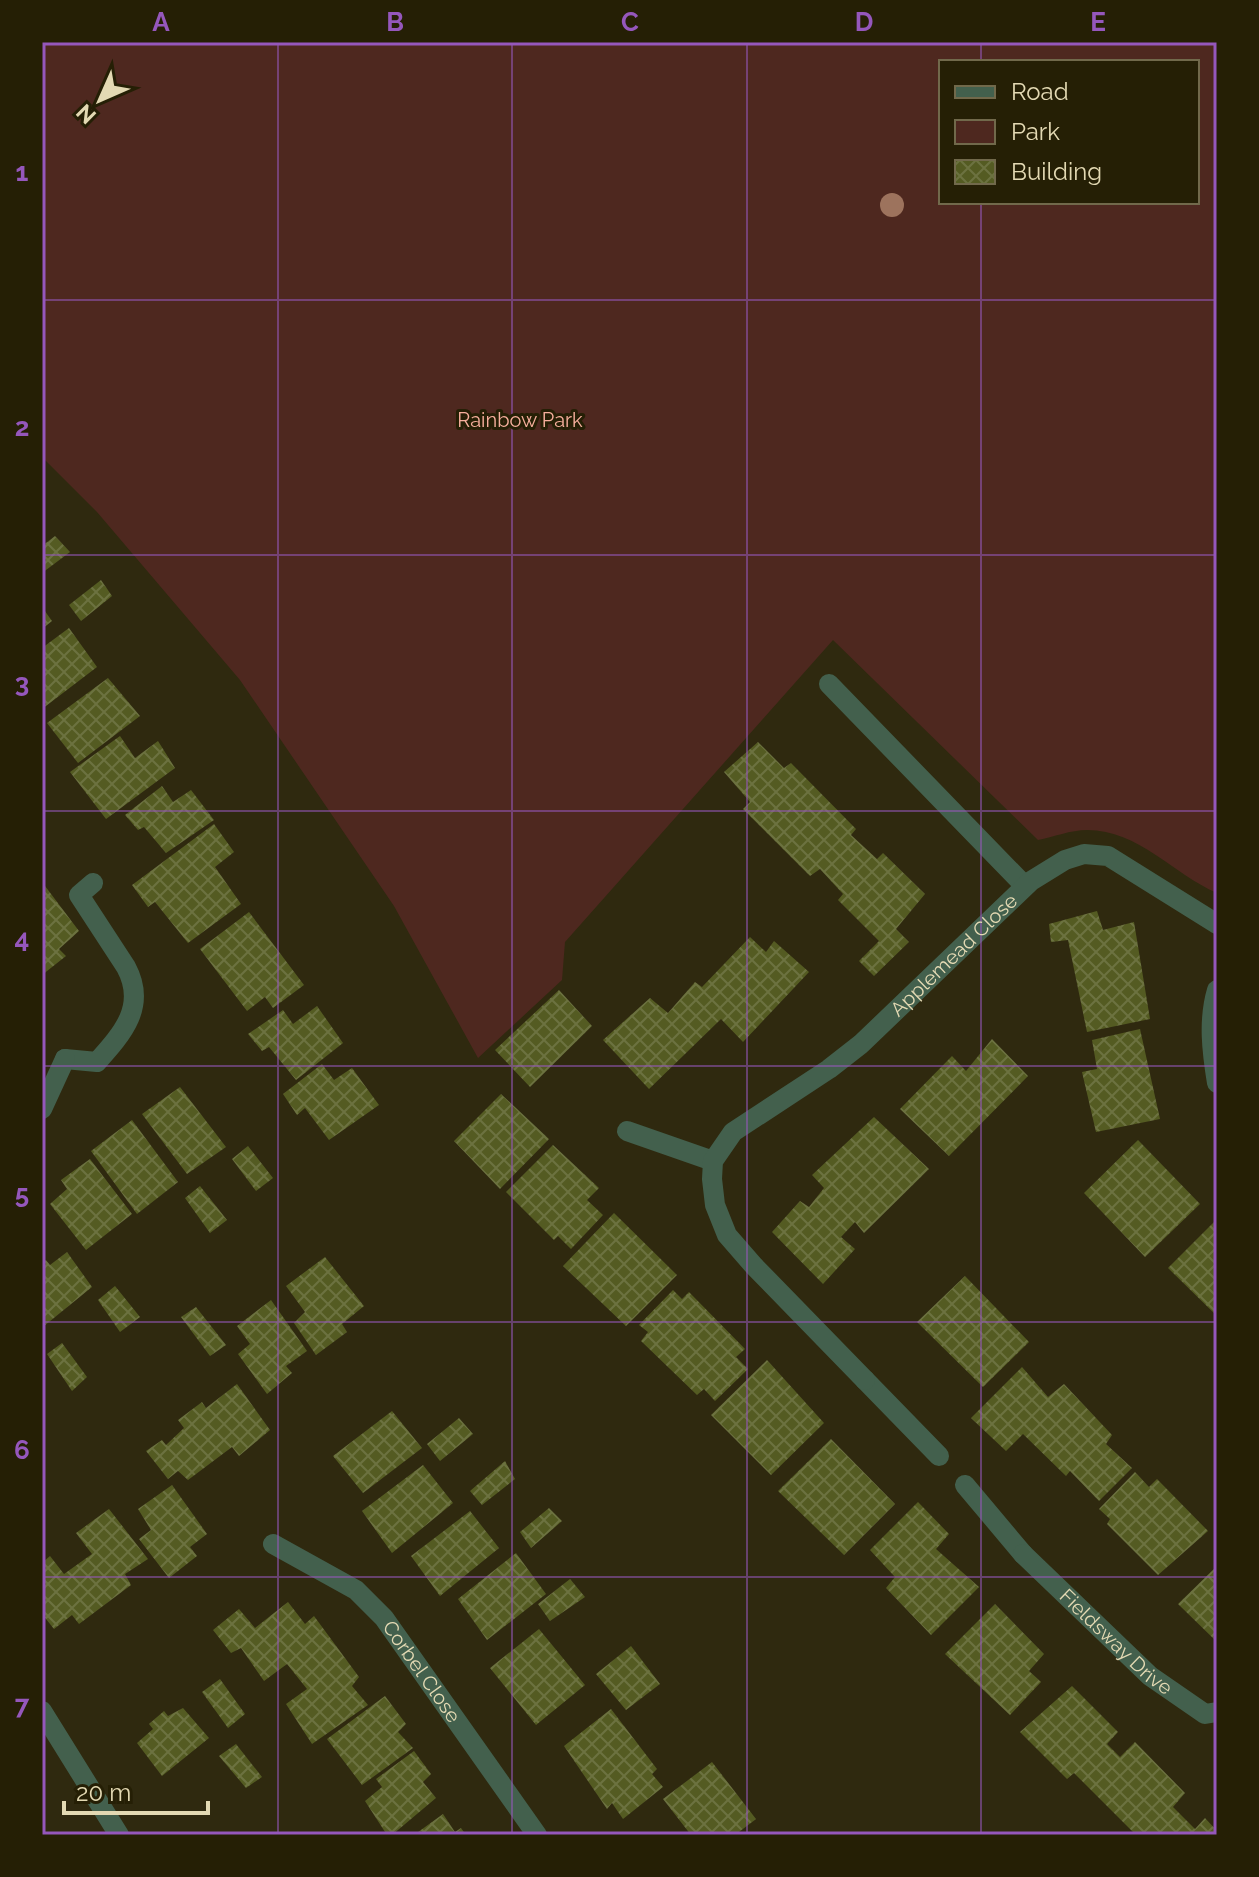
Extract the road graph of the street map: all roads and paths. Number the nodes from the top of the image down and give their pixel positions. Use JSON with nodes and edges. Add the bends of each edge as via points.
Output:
{"nodes":[{"id":1,"x":829,"y":684,"type":"dead end"},
{"id":2,"x":93,"y":883,"type":"dead end"},
{"id":3,"x":1025,"y":886,"type":"junction"},
{"id":4,"x":1217,"y":924,"type":"edge"},
{"id":5,"x":1217,"y":990,"type":"edge"},
{"id":6,"x":1217,"y":1083,"type":"edge"},
{"id":7,"x":42,"y":1109,"type":"edge"},
{"id":8,"x":627,"y":1131,"type":"dead end"},
{"id":9,"x":713,"y":1161,"type":"junction"},
{"id":10,"x":939,"y":1456,"type":"dead end"},
{"id":11,"x":965,"y":1485,"type":"dead end"},
{"id":12,"x":273,"y":1544,"type":"dead end"},
{"id":13,"x":42,"y":1711,"type":"edge"},
{"id":14,"x":1217,"y":1712,"type":"edge"},
{"id":15,"x":119,"y":1835,"type":"edge"},
{"id":16,"x":537,"y":1835,"type":"edge"}],
"edges":[{"from":1,"to":3,"type":"street"},
{"from":2,"to":7,"type":"street","via":[[79,895],[132,979],[134,1002],[125,1027],[97,1062],[65,1059]]},
{"from":3,"to":4,"type":"street","name":"Applemead Close","via":[[1065,860],[1084,854],[1108,856]]},
{"from":3,"to":9,"type":"street","name":"Applemead Close","via":[[861,1044],[733,1132]]},
{"from":5,"to":6,"type":"street","via":[[1211,1010]]},
{"from":8,"to":9,"type":"street"},
{"from":9,"to":10,"type":"street","via":[[715,1205],[727,1235]]},
{"from":11,"to":14,"type":"street","name":"Fieldsway Drive","via":[[1023,1554],[1150,1676],[1205,1714]]},
{"from":12,"to":16,"type":"street","name":"Corbel Close","via":[[356,1590],[384,1618]]},
{"from":13,"to":15,"type":"street"}]}
